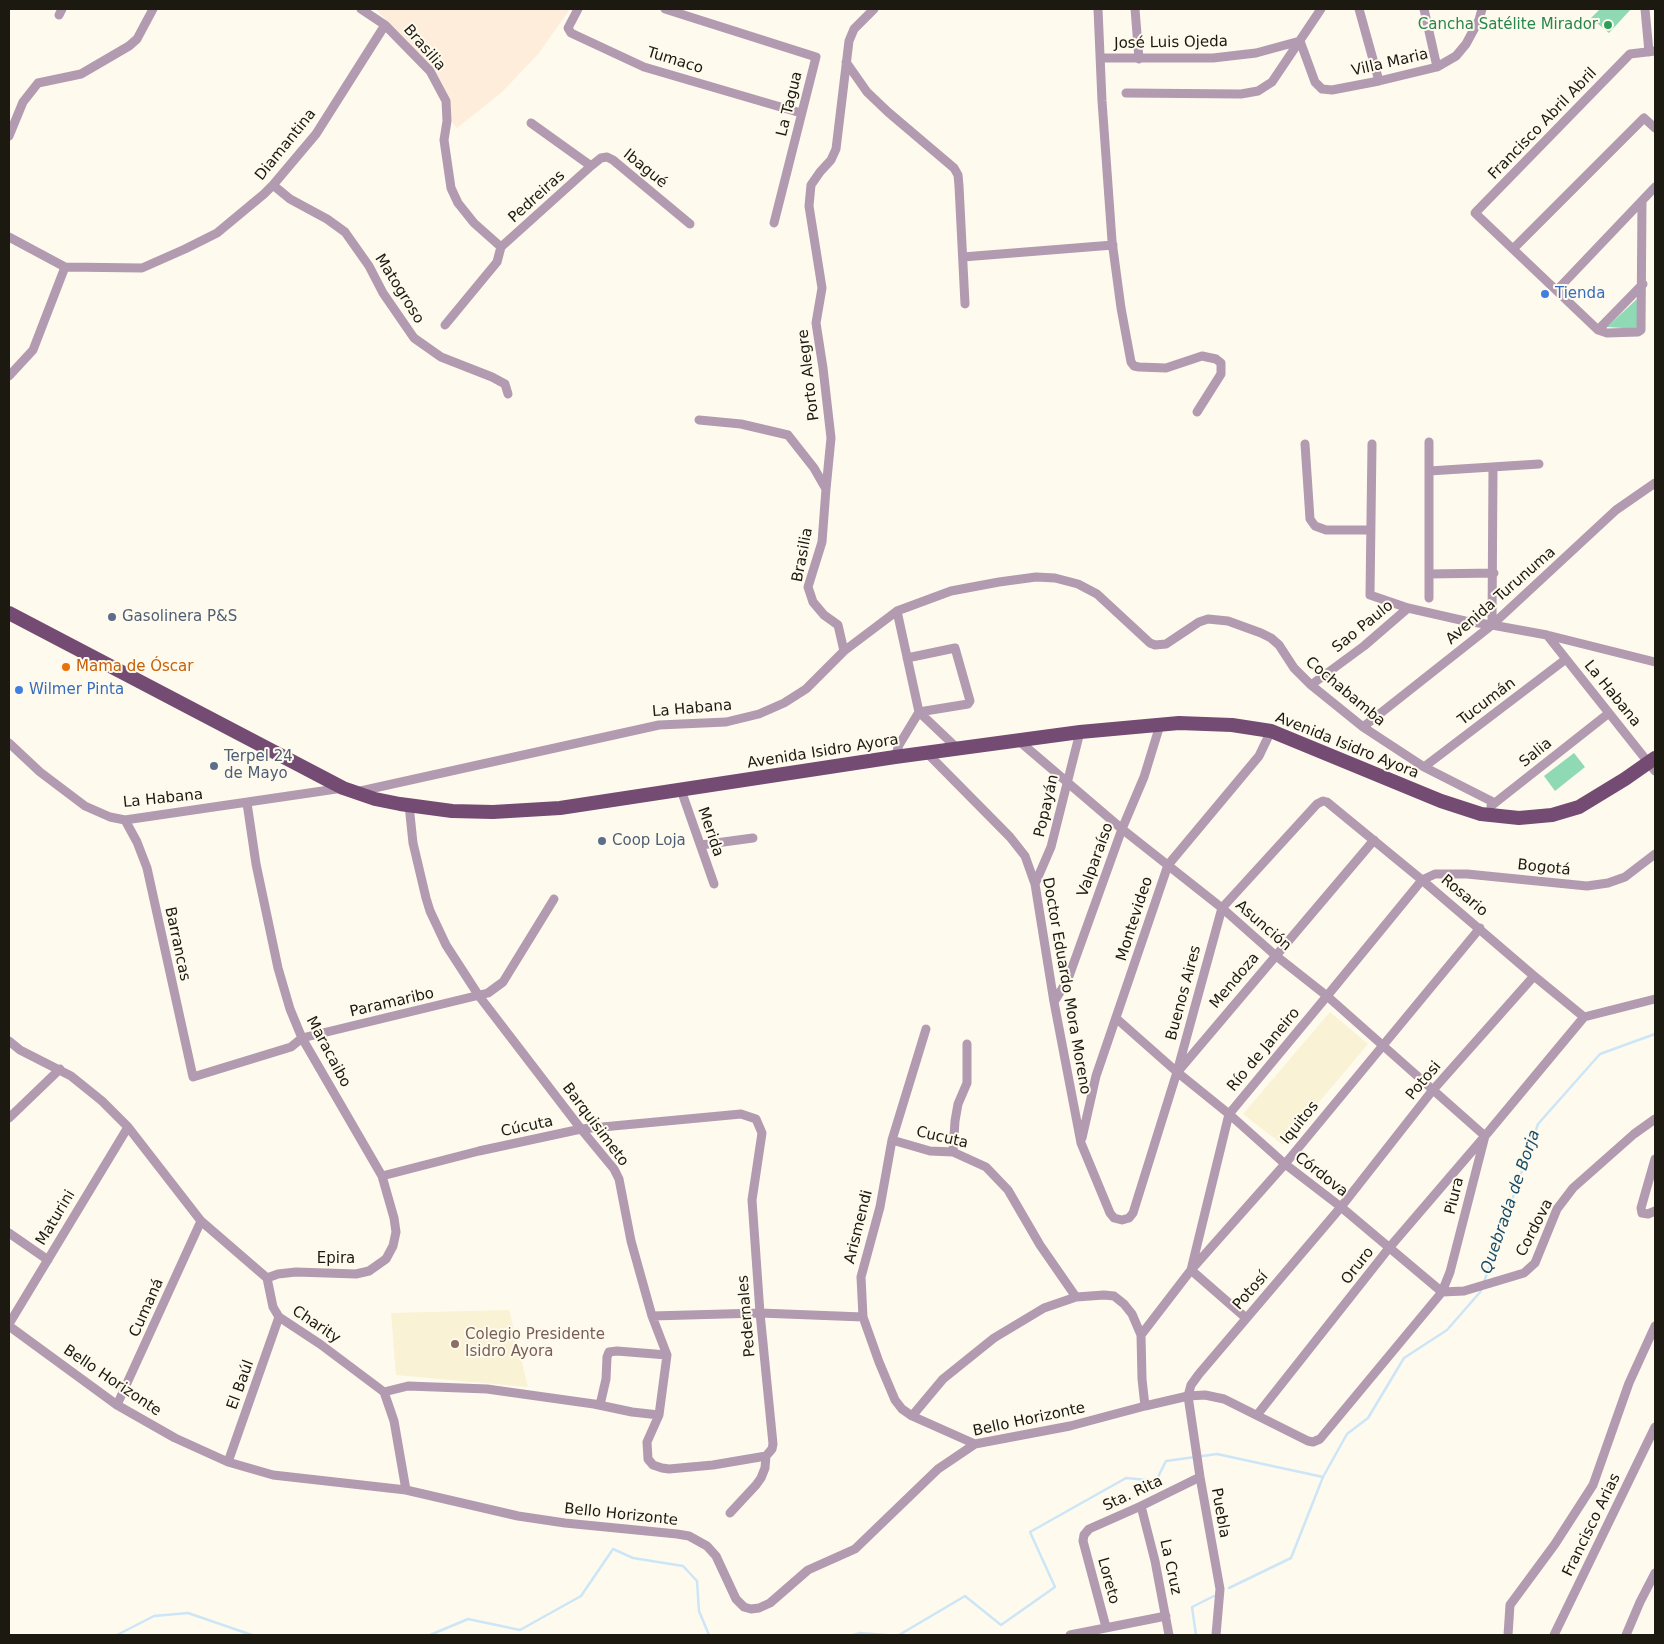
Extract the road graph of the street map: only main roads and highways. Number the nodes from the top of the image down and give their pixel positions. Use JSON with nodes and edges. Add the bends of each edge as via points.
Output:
{"nodes":[{"id":1,"x":9,"y":613,"type":"edge"},
{"id":2,"x":1653,"y":764,"type":"edge"}],
"edges":[{"from":1,"to":2,"type":"main road","name":"Avenida Isidro Ayora","via":[[349,790],[409,806],[452,811],[529,811],[1080,732],[1207,723],[1271,732],[1442,801],[1481,814],[1519,818],[1552,815],[1579,807]]}]}
